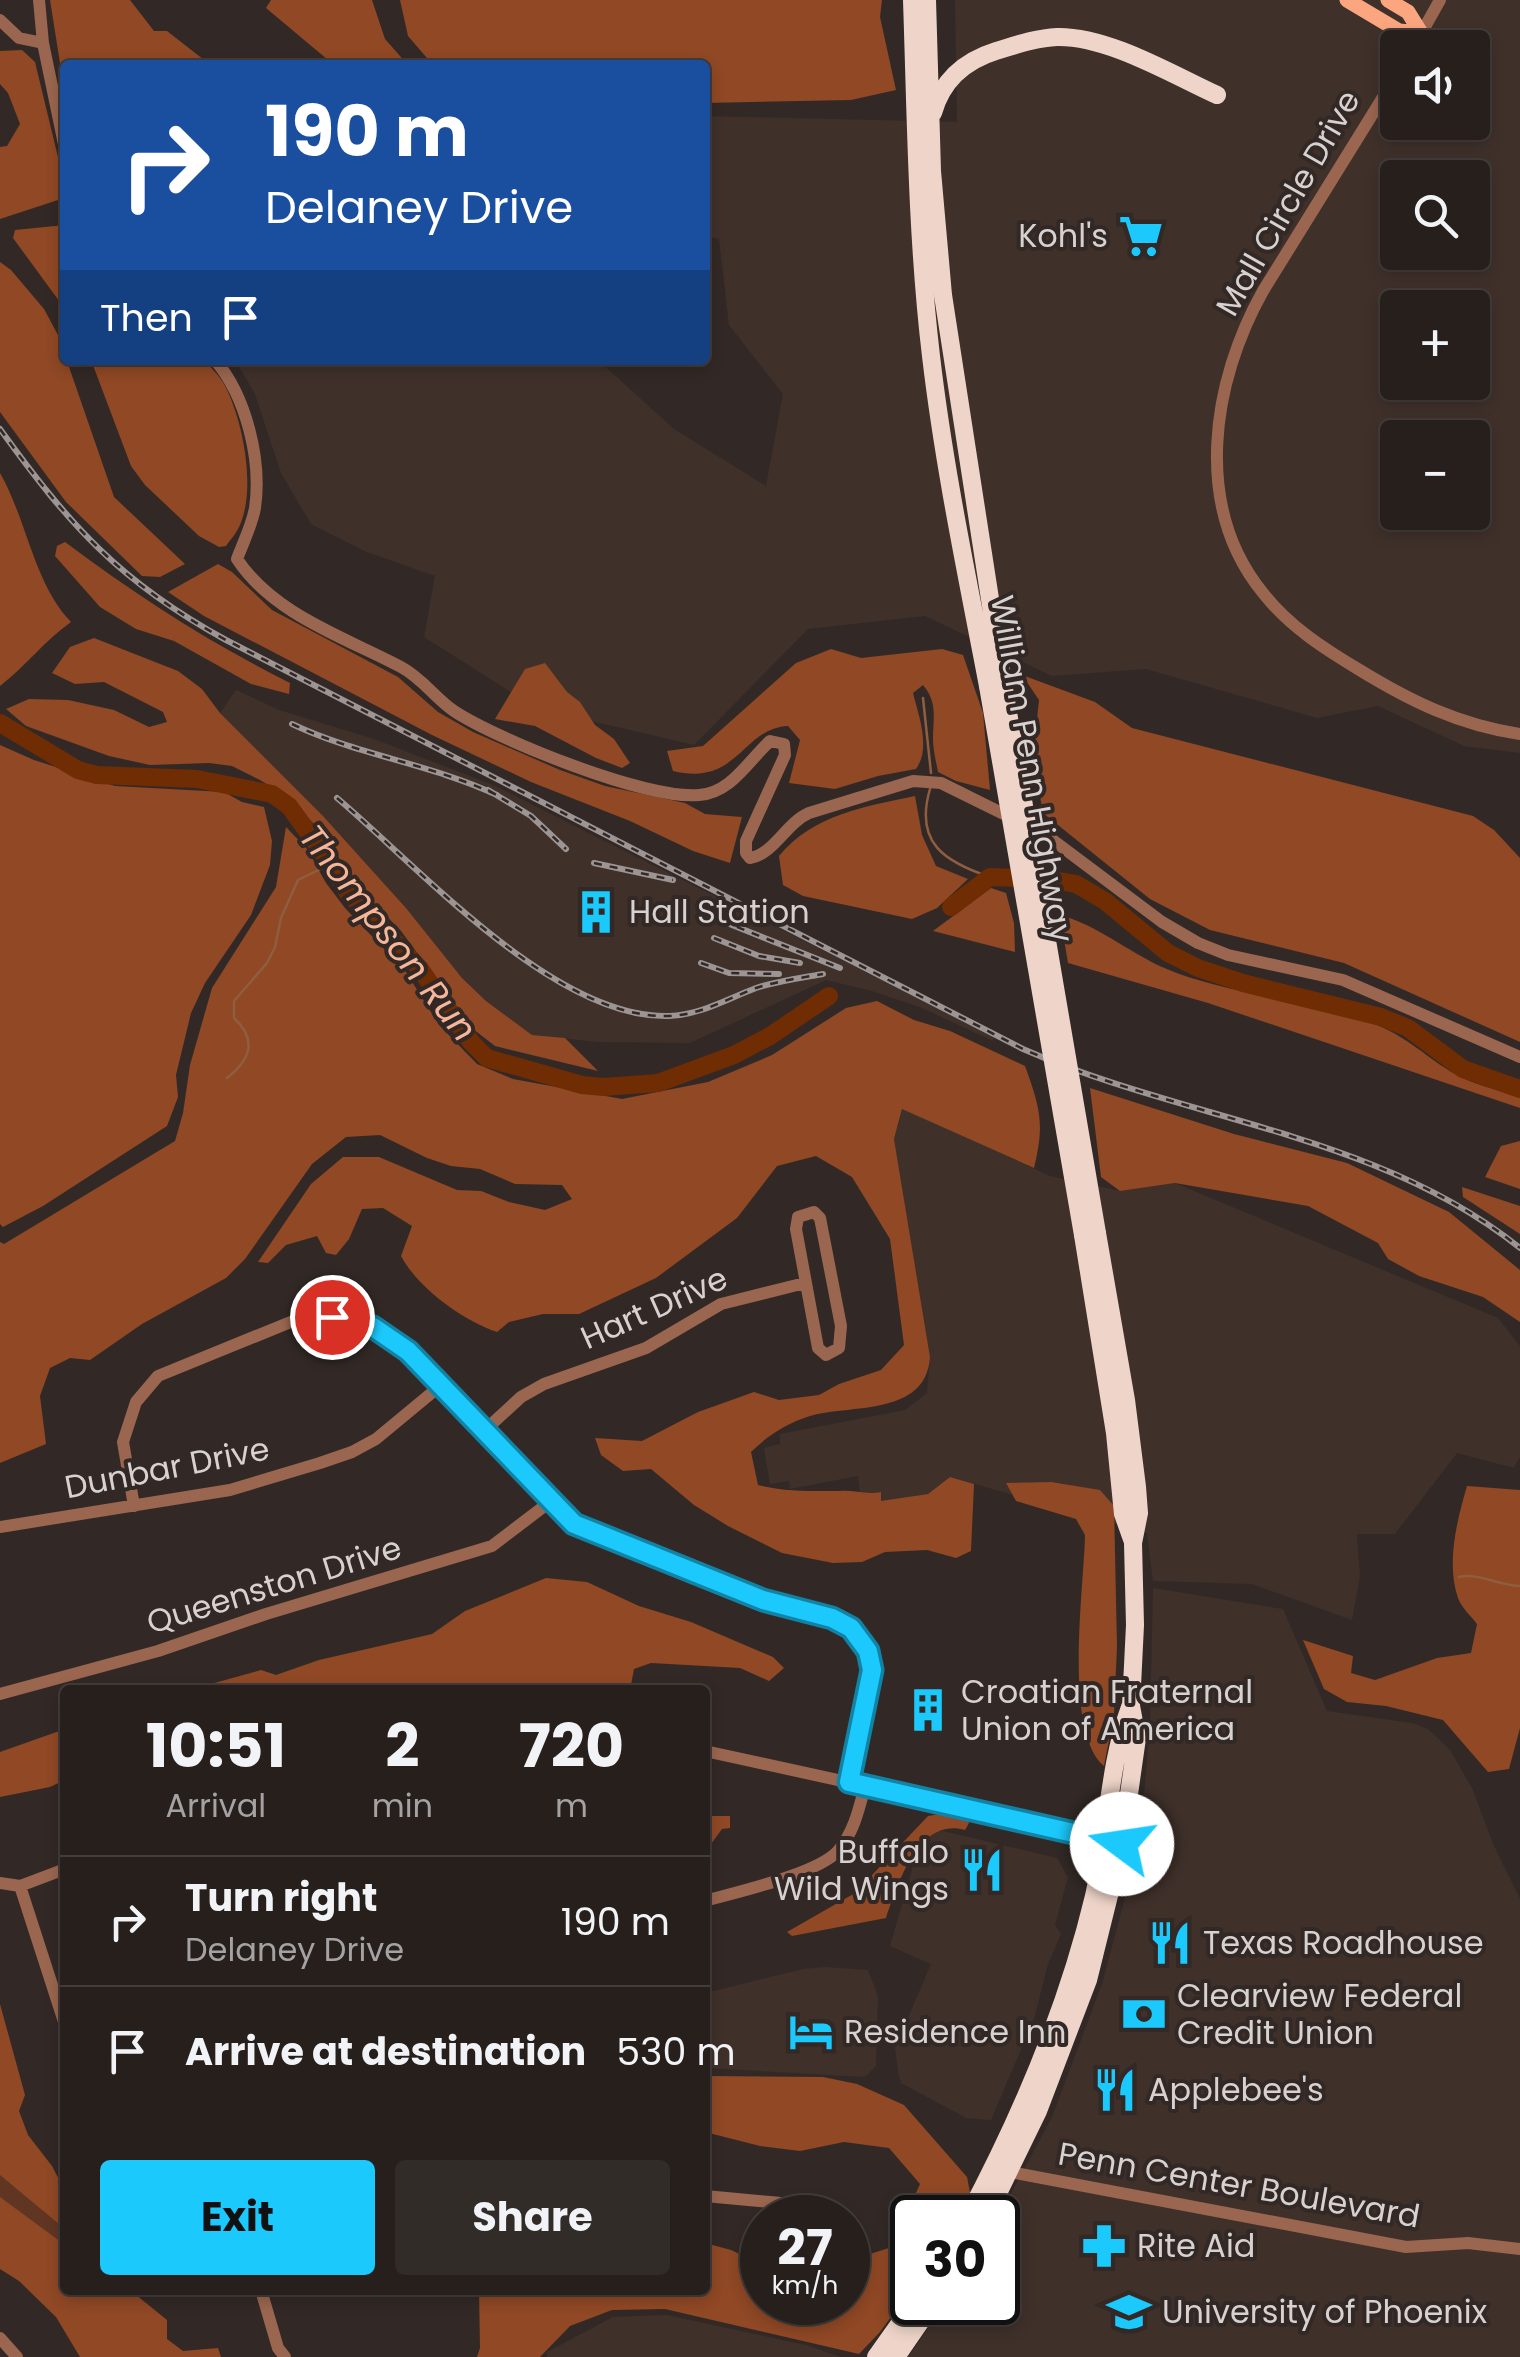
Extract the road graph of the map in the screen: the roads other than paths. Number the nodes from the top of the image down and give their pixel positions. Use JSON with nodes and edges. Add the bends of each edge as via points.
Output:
{"nodes":[{"id":1,"x":40,"y":0,"type":"edge"},
{"id":2,"x":912,"y":0,"type":"edge"},
{"id":3,"x":927,"y":0,"type":"edge"},
{"id":4,"x":942,"y":0,"type":"edge"},
{"id":5,"x":1348,"y":0,"type":"edge"},
{"id":6,"x":1388,"y":0,"type":"edge"},
{"id":7,"x":1440,"y":0,"type":"edge"},
{"id":8,"x":0,"y":20,"type":"edge"},
{"id":9,"x":1397,"y":30,"type":"edge"},
{"id":10,"x":1414,"y":30,"type":"edge"},
{"id":11,"x":1423,"y":30,"type":"edge"},
{"id":12,"x":43,"y":43,"type":"junction"},
{"id":13,"x":928,"y":57,"type":"junction"},
{"id":14,"x":1217,"y":95,"type":"dead end"},
{"id":15,"x":1380,"y":101,"type":"edge"},
{"id":16,"x":60,"y":125,"type":"edge"},
{"id":17,"x":930,"y":128,"type":"junction"},
{"id":18,"x":219,"y":365,"type":"edge"},
{"id":19,"x":996,"y":684,"type":"junction"},
{"id":20,"x":1520,"y":734,"type":"edge"},
{"id":21,"x":1520,"y":1057,"type":"edge"},
{"id":22,"x":805,"y":1283,"type":"junction"},
{"id":23,"x":440,"y":1386,"type":"junction"},
{"id":24,"x":484,"y":1432,"type":"junction"},
{"id":25,"x":551,"y":1501,"type":"junction"},
{"id":26,"x":134,"y":1506,"type":"junction"},
{"id":27,"x":0,"y":1527,"type":"edge"},
{"id":28,"x":0,"y":1694,"type":"edge"},
{"id":29,"x":710,"y":1752,"type":"edge"},
{"id":30,"x":849,"y":1782,"type":"junction"},
{"id":31,"x":865,"y":1786,"type":"junction"},
{"id":32,"x":1113,"y":1841,"type":"junction"},
{"id":33,"x":60,"y":1872,"type":"edge"},
{"id":34,"x":0,"y":1883,"type":"edge"},
{"id":35,"x":20,"y":1886,"type":"junction"},
{"id":36,"x":710,"y":1900,"type":"edge"},
{"id":37,"x":60,"y":2010,"type":"edge"},
{"id":38,"x":999,"y":2168,"type":"junction"},
{"id":39,"x":982,"y":2195,"type":"edge"},
{"id":40,"x":992,"y":2195,"type":"edge"},
{"id":41,"x":710,"y":2196,"type":"edge"},
{"id":42,"x":740,"y":2199,"type":"edge"},
{"id":43,"x":1520,"y":2248,"type":"edge"},
{"id":44,"x":262,"y":2295,"type":"edge"},
{"id":45,"x":899,"y":2325,"type":"edge"},
{"id":46,"x":918,"y":2325,"type":"edge"},
{"id":47,"x":0,"y":2338,"type":"edge"},
{"id":48,"x":17,"y":2357,"type":"edge"},
{"id":49,"x":285,"y":2357,"type":"edge"},
{"id":50,"x":876,"y":2357,"type":"edge"},
{"id":51,"x":896,"y":2357,"type":"edge"}],
"edges":[{"from":1,"to":12,"type":"street"},
{"from":2,"to":19,"type":"highway","name":"William Penn Highway","via":[[931,361],[961,545]]},
{"from":3,"to":13,"type":"highway","name":"William Penn Highway"},
{"from":4,"to":13,"type":"highway"},
{"from":5,"to":9,"type":"main road"},
{"from":6,"to":10,"type":"main road","via":[[1408,12]]},
{"from":7,"to":11,"type":"street"},
{"from":8,"to":12,"type":"street","via":[[20,38]]},
{"from":12,"to":16,"type":"street"},
{"from":13,"to":17,"type":"highway","name":"William Penn Highway"},
{"from":14,"to":17,"type":"highway","via":[[1104,46],[1047,38],[960,68],[940,94]]},
{"from":15,"to":20,"type":"street","name":"Mall Circle Drive","via":[[1245,327],[1217,431],[1222,508],[1254,583],[1314,642],[1427,708]]},
{"from":17,"to":19,"type":"highway","name":"William Penn Highway","via":[[948,338]]},
{"from":18,"to":21,"type":"street","via":[[241,404],[254,467],[255,510],[237,559],[248,577],[276,602],[411,673],[470,720],[606,776],[699,796],[728,784],[770,742],[780,741],[786,755],[746,841],[750,858],[809,813],[913,781],[941,783],[1046,835],[1198,943],[1343,980]]},
{"from":19,"to":32,"type":"highway","name":"William Penn Highway","bridge":true,"via":[[1090,1234],[1123,1514],[1134,1543],[1131,1706],[1120,1736]]},
{"from":22,"to":22,"type":"street","via":[[818,1348],[826,1354],[839,1348],[841,1326],[814,1212],[798,1217],[796,1230]]},
{"from":22,"to":24,"type":"street","name":"Hart Drive","via":[[721,1304],[646,1348],[544,1384]]},
{"from":23,"to":24,"type":"street"},
{"from":23,"to":26,"type":"street","name":"Dunbar Drive","via":[[352,1452],[230,1490]]},
{"from":23,"to":26,"type":"street","via":[[408,1351],[373,1327],[350,1319],[298,1318],[158,1376],[136,1402],[123,1442]]},
{"from":24,"to":25,"type":"street"},
{"from":25,"to":28,"type":"street","name":"Queenston Drive","via":[[492,1546]]},
{"from":25,"to":30,"type":"street","via":[[574,1524],[600,1536],[851,1628],[872,1670]]},
{"from":26,"to":27,"type":"street","name":"Dunbar Drive"},
{"from":29,"to":30,"type":"street"},
{"from":30,"to":31,"type":"street"},
{"from":31,"to":32,"type":"street"},
{"from":31,"to":36,"type":"street","via":[[852,1829],[831,1858]]},
{"from":32,"to":38,"type":"highway","name":"William Penn Highway","via":[[1062,2007]]},
{"from":33,"to":35,"type":"street"},
{"from":34,"to":35,"type":"street"},
{"from":35,"to":37,"type":"street"},
{"from":38,"to":39,"type":"highway","name":"William Penn Highway"},
{"from":38,"to":40,"type":"highway","name":"William Penn Highway"},
{"from":38,"to":43,"type":"street","name":"Penn Center Boulevard","via":[[1406,2247]]},
{"from":41,"to":42,"type":"street"},
{"from":44,"to":49,"type":"street"},
{"from":45,"to":50,"type":"highway"},
{"from":46,"to":51,"type":"highway"},
{"from":47,"to":48,"type":"street"}]}
